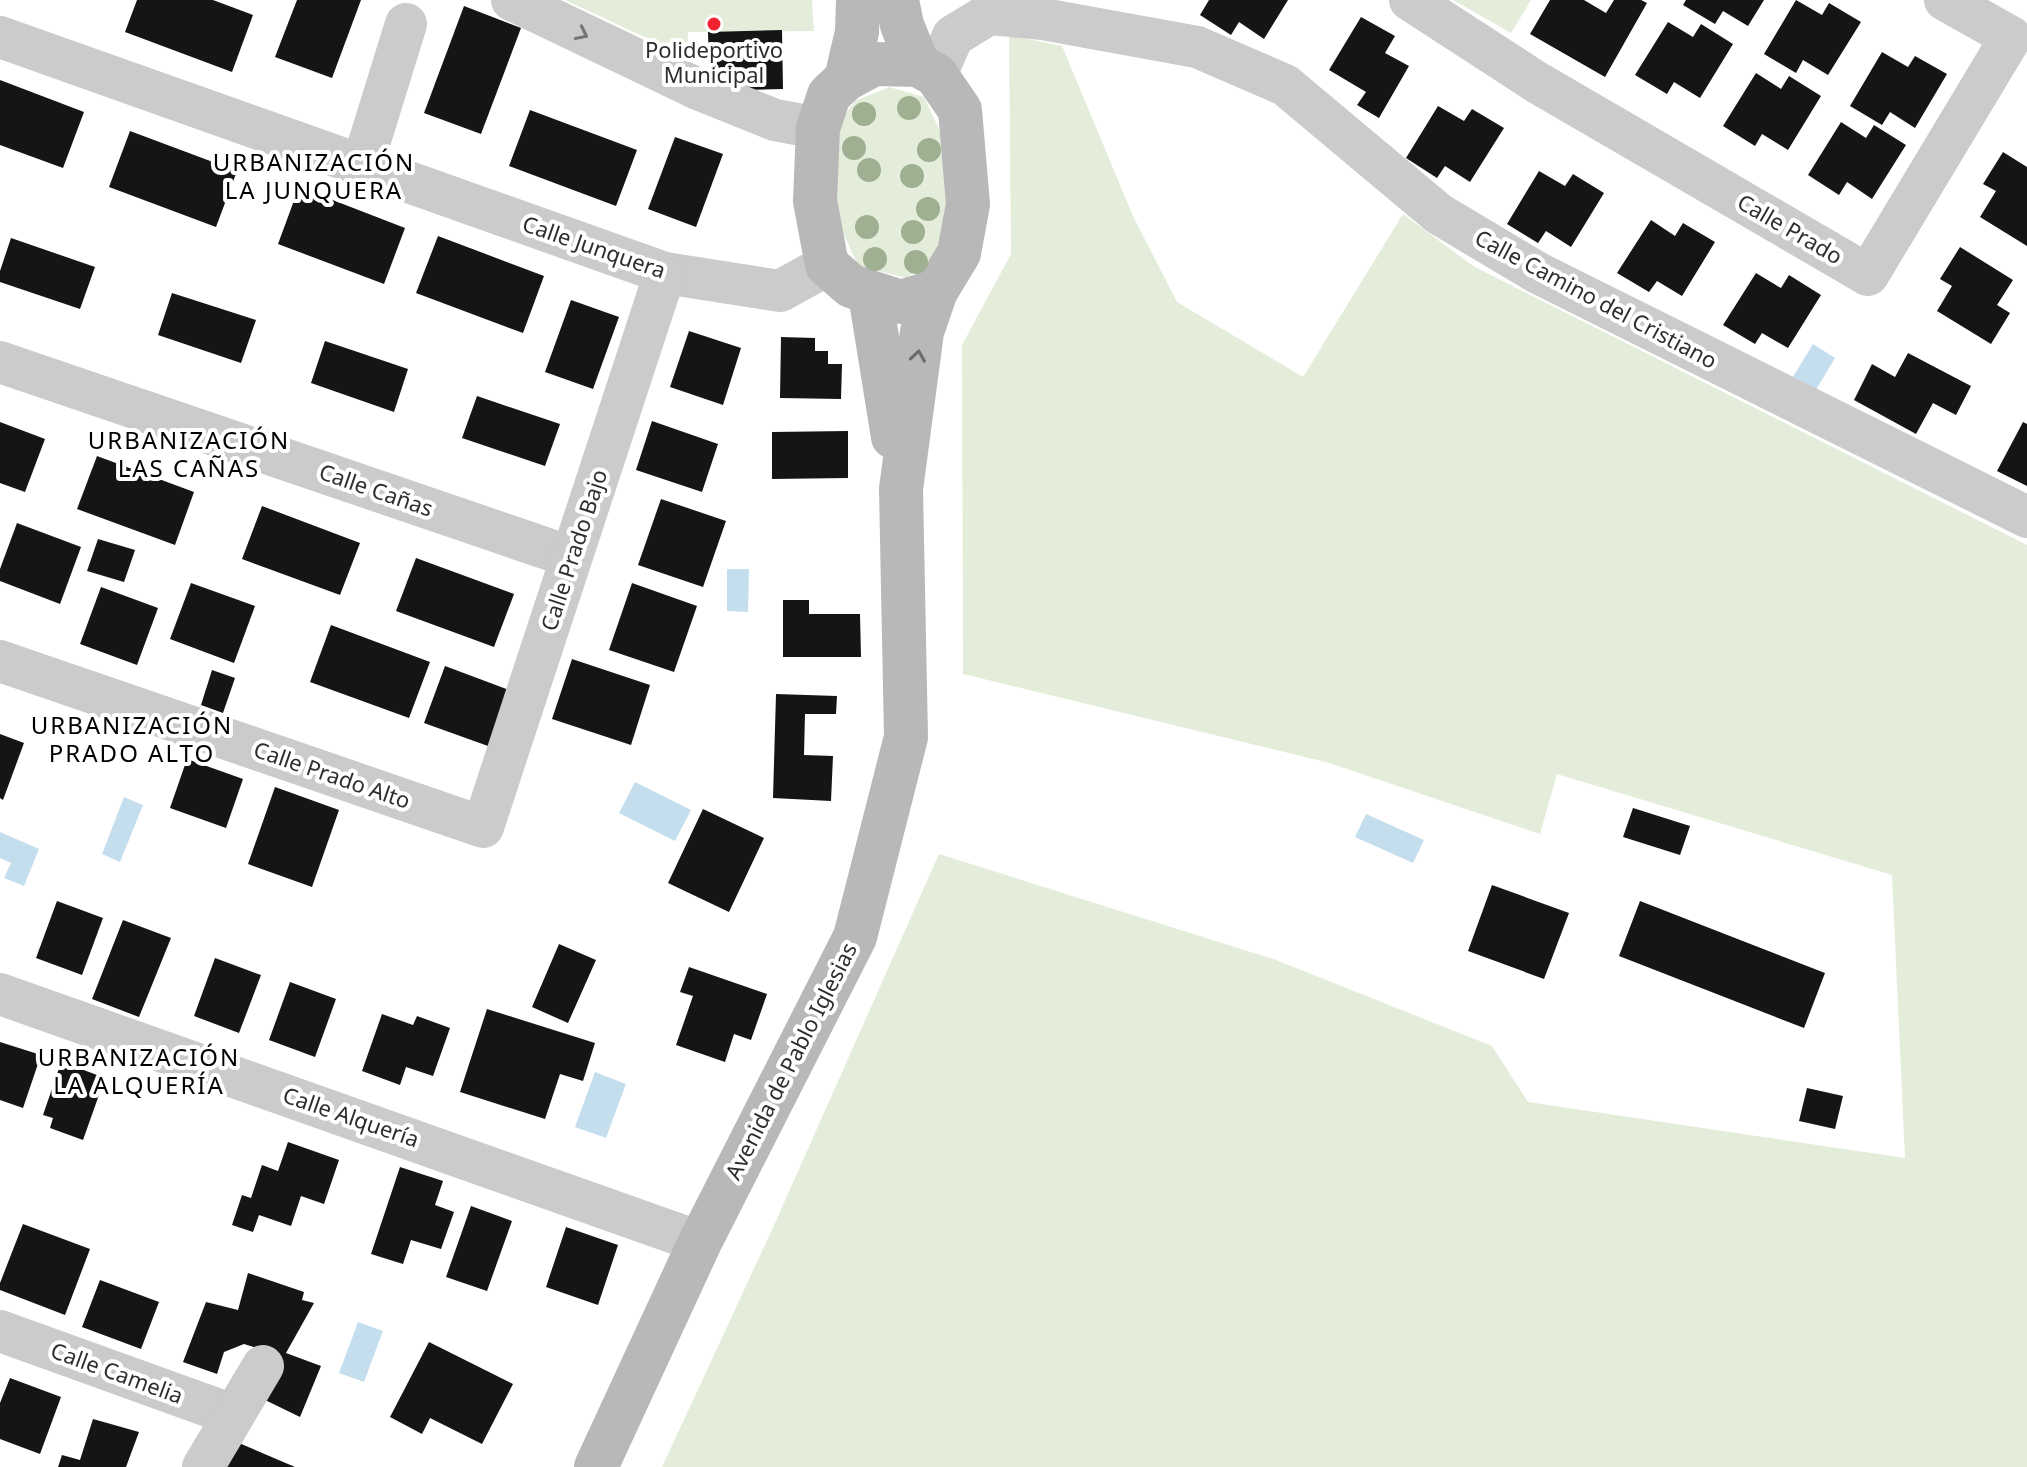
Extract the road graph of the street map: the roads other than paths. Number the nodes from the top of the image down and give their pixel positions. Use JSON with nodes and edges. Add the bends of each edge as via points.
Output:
{"nodes":[{"id":1,"x":512,"y":0,"type":"edge"},
{"id":2,"x":858,"y":0,"type":"edge"},
{"id":3,"x":897,"y":0,"type":"edge"},
{"id":4,"x":1410,"y":0,"type":"edge"},
{"id":5,"x":1945,"y":0,"type":"edge"},
{"id":6,"x":406,"y":24,"type":"dead end"},
{"id":7,"x":0,"y":37,"type":"edge"},
{"id":8,"x":927,"y":70,"type":"junction"},
{"id":9,"x":846,"y":79,"type":"junction"},
{"id":10,"x":818,"y":128,"type":"junction"},
{"id":11,"x":362,"y":166,"type":"junction"},
{"id":12,"x":827,"y":265,"type":"junction"},
{"id":13,"x":665,"y":273,"type":"junction"},
{"id":14,"x":936,"y":291,"type":"junction"},
{"id":15,"x":870,"y":294,"type":"junction"},
{"id":16,"x":0,"y":362,"type":"edge"},
{"id":17,"x":901,"y":489,"type":"junction"},
{"id":18,"x":2027,"y":517,"type":"edge"},
{"id":19,"x":571,"y":557,"type":"junction"},
{"id":20,"x":0,"y":661,"type":"edge"},
{"id":21,"x":483,"y":827,"type":"joint"},
{"id":22,"x":0,"y":994,"type":"edge"},
{"id":23,"x":700,"y":1242,"type":"junction"},
{"id":24,"x":0,"y":1331,"type":"edge"},
{"id":25,"x":263,"y":1366,"type":"dead end"},
{"id":26,"x":233,"y":1415,"type":"junction"},
{"id":27,"x":203,"y":1467,"type":"edge"},
{"id":28,"x":596,"y":1467,"type":"edge"}],
"edges":[{"from":1,"to":10,"type":"street","one_way":true,"via":[[698,89],[775,120]]},
{"from":2,"to":9,"type":"main road"},
{"from":3,"to":8,"type":"main road","via":[[902,25]]},
{"from":4,"to":5,"type":"street","name":"Calle Prado","via":[[1538,83],[1868,275],[2011,37]]},
{"from":6,"to":11,"type":"street"},
{"from":7,"to":11,"type":"street","name":"Calle Junquera"},
{"from":8,"to":9,"type":"main road","via":[[874,64]]},
{"from":8,"to":14,"type":"main road","via":[[960,110],[968,204],[959,253]]},
{"from":8,"to":18,"type":"street","name":"Calle Camino del Cristiano","via":[[953,36],[989,14],[1197,47],[1285,85],[1439,214],[1538,273]]},
{"from":9,"to":10,"type":"main road","via":[[829,95]]},
{"from":10,"to":12,"type":"main road","via":[[815,201]]},
{"from":11,"to":13,"type":"street","name":"Calle Junquera"},
{"from":12,"to":13,"type":"street","name":"Calle Junquera","via":[[780,291]]},
{"from":12,"to":15,"type":"main road"},
{"from":13,"to":19,"type":"street","name":"Calle Prado Bajo"},
{"from":14,"to":15,"type":"main road","via":[[901,302]]},
{"from":17,"to":14,"type":"main road","name":"Avenida de Pablo Iglesias","one_way":true,"via":[[922,332]]},
{"from":15,"to":17,"type":"main road","name":"Avenida de Pablo Iglesias"},
{"from":16,"to":19,"type":"street","name":"Calle Cañas"},
{"from":17,"to":23,"type":"main road","name":"Avenida de Pablo Iglesias","via":[[906,737],[855,937]]},
{"from":19,"to":21,"type":"street","name":"Calle Prado Bajo"},
{"from":20,"to":21,"type":"street","name":"Calle Prado Alto"},
{"from":22,"to":23,"type":"street","name":"Calle Alquería"},
{"from":23,"to":28,"type":"main road","name":"Avenida de Pablo Iglesias"},
{"from":24,"to":26,"type":"street","name":"Calle Camelia"},
{"from":25,"to":26,"type":"street"},
{"from":26,"to":27,"type":"street"}]}
